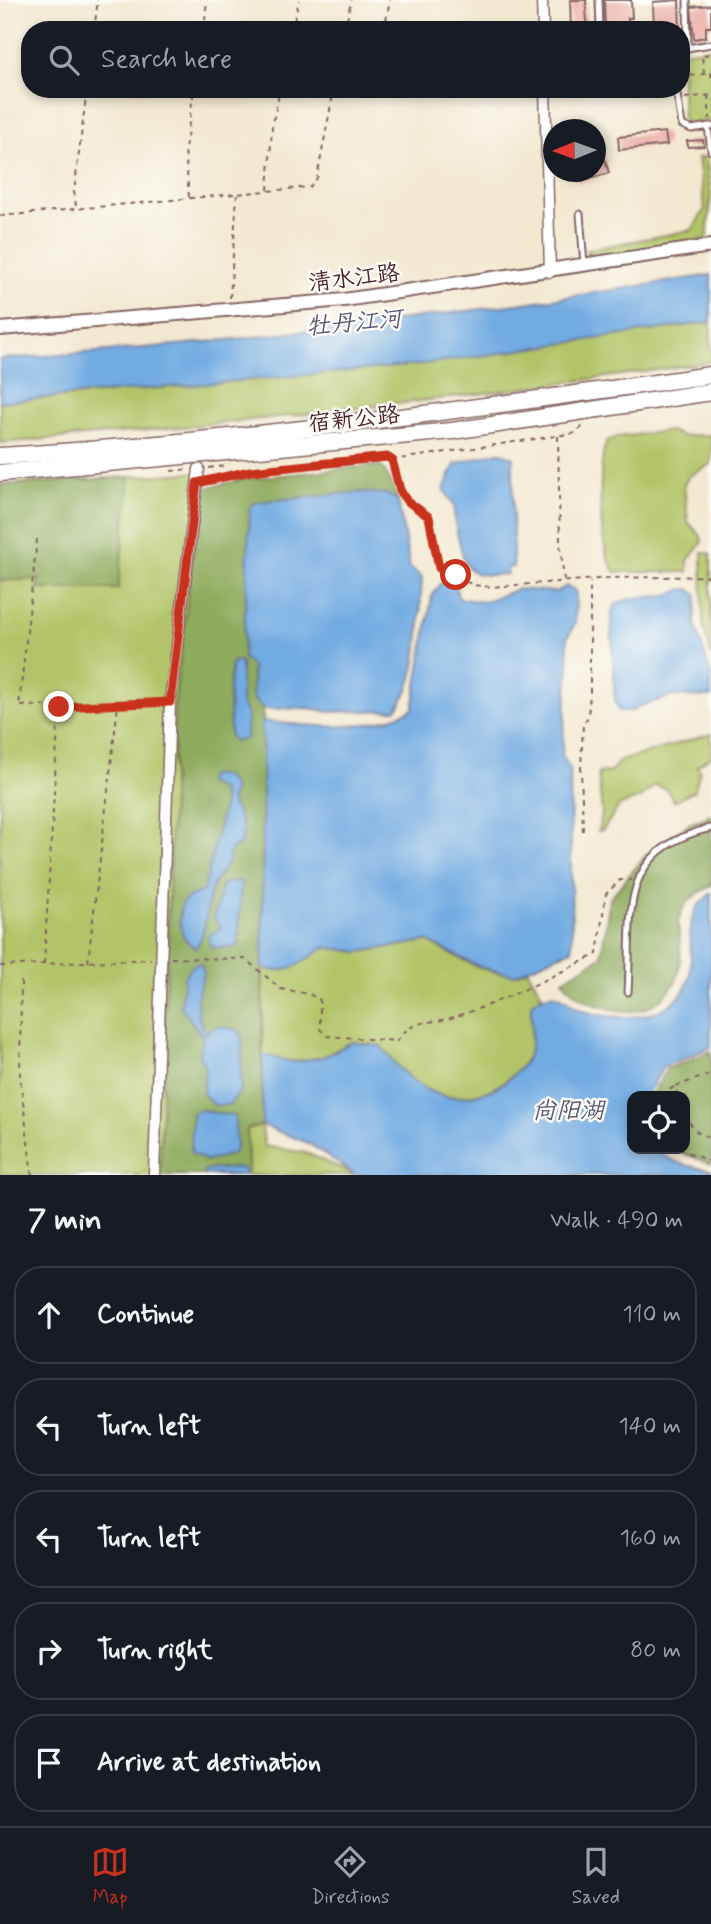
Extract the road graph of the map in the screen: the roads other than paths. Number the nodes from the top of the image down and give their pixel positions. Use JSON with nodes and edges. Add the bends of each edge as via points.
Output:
{"nodes":[{"id":1,"x":542,"y":0,"type":"edge"},
{"id":2,"x":599,"y":0,"type":"edge"},
{"id":3,"x":687,"y":0,"type":"edge"},
{"id":4,"x":694,"y":0,"type":"edge"},
{"id":5,"x":543,"y":21,"type":"edge"},
{"id":6,"x":600,"y":21,"type":"edge"},
{"id":7,"x":686,"y":21,"type":"edge"},
{"id":8,"x":711,"y":44,"type":"edge"},
{"id":9,"x":690,"y":47,"type":"edge"},
{"id":10,"x":545,"y":98,"type":"edge"},
{"id":11,"x":677,"y":98,"type":"edge"},
{"id":12,"x":710,"y":125,"type":"edge"},
{"id":13,"x":711,"y":151,"type":"edge"},
{"id":14,"x":580,"y":214,"type":"dead end"},
{"id":15,"x":711,"y":246,"type":"edge"},
{"id":16,"x":584,"y":267,"type":"junction"},
{"id":17,"x":550,"y":272,"type":"junction"},
{"id":18,"x":0,"y":329,"type":"edge"},
{"id":19,"x":711,"y":375,"type":"edge"},
{"id":20,"x":711,"y":392,"type":"edge"},
{"id":21,"x":0,"y":456,"type":"edge"},
{"id":22,"x":199,"y":469,"type":"dead end"},
{"id":23,"x":0,"y":472,"type":"edge"},
{"id":24,"x":711,"y":828,"type":"edge"},
{"id":25,"x":628,"y":992,"type":"dead end"},
{"id":26,"x":154,"y":1175,"type":"edge"}],
"edges":[{"from":1,"to":5,"type":"street"},
{"from":2,"to":6,"type":"lane"},
{"from":3,"to":4,"type":"lane"},
{"from":3,"to":7,"type":"lane"},
{"from":8,"to":9,"type":"lane"},
{"from":10,"to":17,"type":"street"},
{"from":11,"to":12,"type":"lane","via":[[682,125]]},
{"from":12,"to":13,"type":"lane"},
{"from":14,"to":16,"type":"lane"},
{"from":15,"to":16,"type":"street","name":"清水江路"},
{"from":16,"to":17,"type":"street","name":"清水江路"},
{"from":17,"to":18,"type":"street","name":"清水江路","via":[[344,300]]},
{"from":19,"to":21,"type":"highway","name":"宿新公路","via":[[405,418]]},
{"from":20,"to":23,"type":"highway","name":"宿新公路","via":[[452,431]]},
{"from":22,"to":26,"type":"street","via":[[170,702]]},
{"from":24,"to":25,"type":"lane","via":[[670,844],[639,874],[631,896]]}]}
